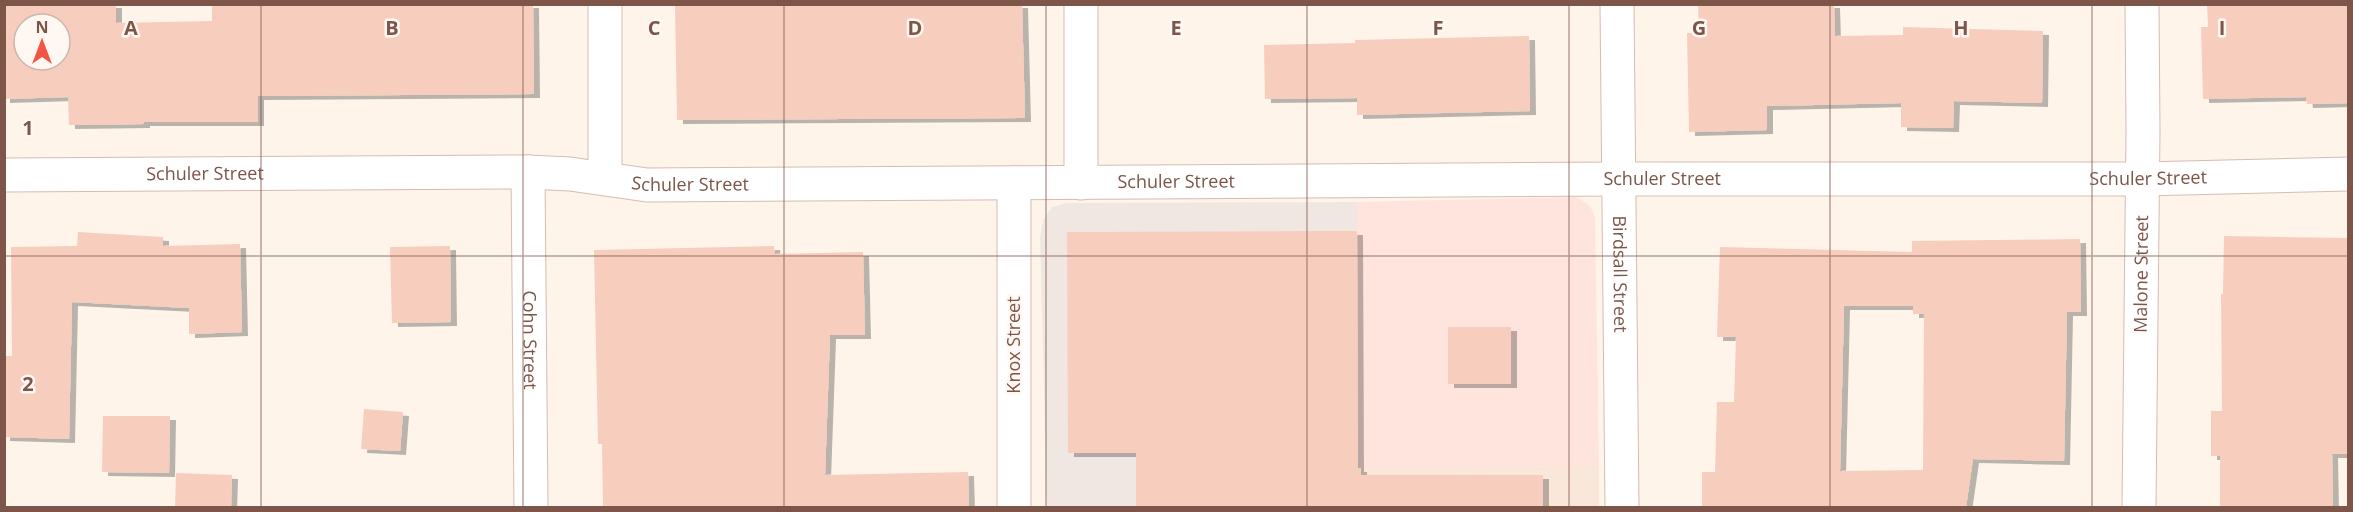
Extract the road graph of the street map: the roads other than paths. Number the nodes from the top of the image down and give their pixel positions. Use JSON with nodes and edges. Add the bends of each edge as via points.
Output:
{"nodes":[{"id":1,"x":605,"y":4,"type":"edge"},
{"id":2,"x":1081,"y":4,"type":"edge"},
{"id":3,"x":1617,"y":4,"type":"edge"},
{"id":4,"x":2142,"y":4,"type":"edge"},
{"id":5,"x":528,"y":172,"type":"junction"},
{"id":6,"x":2349,"y":174,"type":"edge"},
{"id":7,"x":4,"y":175,"type":"edge"},
{"id":8,"x":605,"y":178,"type":"junction"},
{"id":9,"x":1619,"y":179,"type":"junction"},
{"id":10,"x":2142,"y":179,"type":"junction"},
{"id":11,"x":1014,"y":183,"type":"junction"},
{"id":12,"x":1081,"y":183,"type":"junction"},
{"id":13,"x":531,"y":507,"type":"edge"},
{"id":14,"x":1014,"y":507,"type":"edge"},
{"id":15,"x":1622,"y":507,"type":"edge"},
{"id":16,"x":2139,"y":507,"type":"edge"}],
"edges":[{"from":1,"to":8,"type":"street"},
{"from":2,"to":12,"type":"street"},
{"from":3,"to":9,"type":"street","name":"Birdsall Street"},
{"from":4,"to":10,"type":"street","name":"Malone Street"},
{"from":5,"to":7,"type":"street","name":"Schuler Street"},
{"from":5,"to":8,"type":"street","name":"Schuler Street"},
{"from":5,"to":13,"type":"street","name":"Cohn Street"},
{"from":6,"to":10,"type":"street","name":"Schuler Street"},
{"from":8,"to":11,"type":"street","name":"Schuler Street","via":[[647,185]]},
{"from":9,"to":10,"type":"street","name":"Schuler Street"},
{"from":9,"to":12,"type":"street","name":"Schuler Street"},
{"from":9,"to":15,"type":"street","name":"Birdsall Street"},
{"from":10,"to":16,"type":"street","name":"Malone Street"},
{"from":11,"to":12,"type":"street","name":"Schuler Street"},
{"from":11,"to":14,"type":"street","name":"Knox Street"}]}
